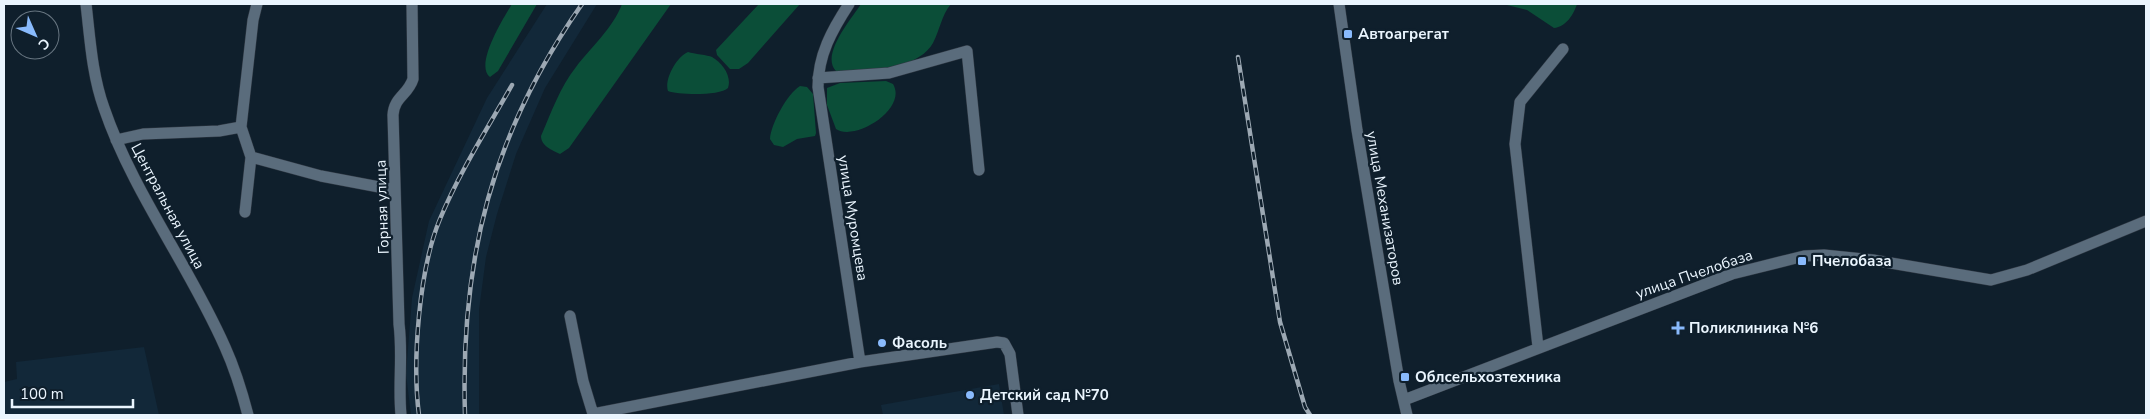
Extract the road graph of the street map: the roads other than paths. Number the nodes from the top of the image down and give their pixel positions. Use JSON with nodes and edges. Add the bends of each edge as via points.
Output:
{"nodes":[{"id":1,"x":86,"y":4,"type":"edge"},
{"id":2,"x":257,"y":4,"type":"edge"},
{"id":3,"x":412,"y":4,"type":"edge"},
{"id":4,"x":849,"y":4,"type":"edge"},
{"id":5,"x":1339,"y":4,"type":"edge"},
{"id":6,"x":1564,"y":49,"type":"dead end"},
{"id":7,"x":818,"y":78,"type":"junction"},
{"id":8,"x":241,"y":127,"type":"junction"},
{"id":9,"x":116,"y":140,"type":"junction"},
{"id":10,"x":251,"y":157,"type":"junction"},
{"id":11,"x":979,"y":170,"type":"dead end"},
{"id":12,"x":395,"y":190,"type":"junction"},
{"id":13,"x":245,"y":212,"type":"dead end"},
{"id":14,"x":2146,"y":221,"type":"edge"},
{"id":15,"x":570,"y":316,"type":"dead end"},
{"id":16,"x":1538,"y":347,"type":"junction"},
{"id":17,"x":860,"y":362,"type":"junction"},
{"id":18,"x":1404,"y":400,"type":"junction"},
{"id":19,"x":248,"y":415,"type":"edge"},
{"id":20,"x":401,"y":415,"type":"edge"},
{"id":21,"x":1018,"y":415,"type":"edge"},
{"id":22,"x":1407,"y":415,"type":"edge"}],
"edges":[{"from":1,"to":9,"type":"street","name":"Центральная улица","via":[[95,74]]},
{"from":2,"to":8,"type":"street"},
{"from":3,"to":12,"type":"street","name":"Горная улица","via":[[411,86],[394,108]]},
{"from":4,"to":7,"type":"street","via":[[823,51]]},
{"from":5,"to":18,"type":"street","name":"улица Механизаторов","via":[[1357,130]]},
{"from":6,"to":16,"type":"street","via":[[1520,102],[1515,144]]},
{"from":7,"to":11,"type":"street","via":[[888,73],[967,51]]},
{"from":7,"to":17,"type":"street","name":"улица Муромцева"},
{"from":8,"to":9,"type":"street","via":[[143,134]]},
{"from":8,"to":10,"type":"street"},
{"from":9,"to":19,"type":"street","name":"Центральная улица","via":[[158,224],[216,327],[232,363]]},
{"from":10,"to":12,"type":"street","via":[[321,176]]},
{"from":10,"to":13,"type":"street"},
{"from":12,"to":20,"type":"street","name":"Горная улица"},
{"from":14,"to":16,"type":"street","name":"улица Пчелобаза","via":[[2027,270],[1991,280],[1873,260],[1804,256],[1732,274]]},
{"from":15,"to":17,"type":"street","via":[[584,388],[593,414]]},
{"from":16,"to":18,"type":"street","name":"улица Пчелобаза"},
{"from":17,"to":21,"type":"street","via":[[962,346],[1004,343],[1010,354]]},
{"from":18,"to":22,"type":"street","name":"улица Механизаторов"}]}
